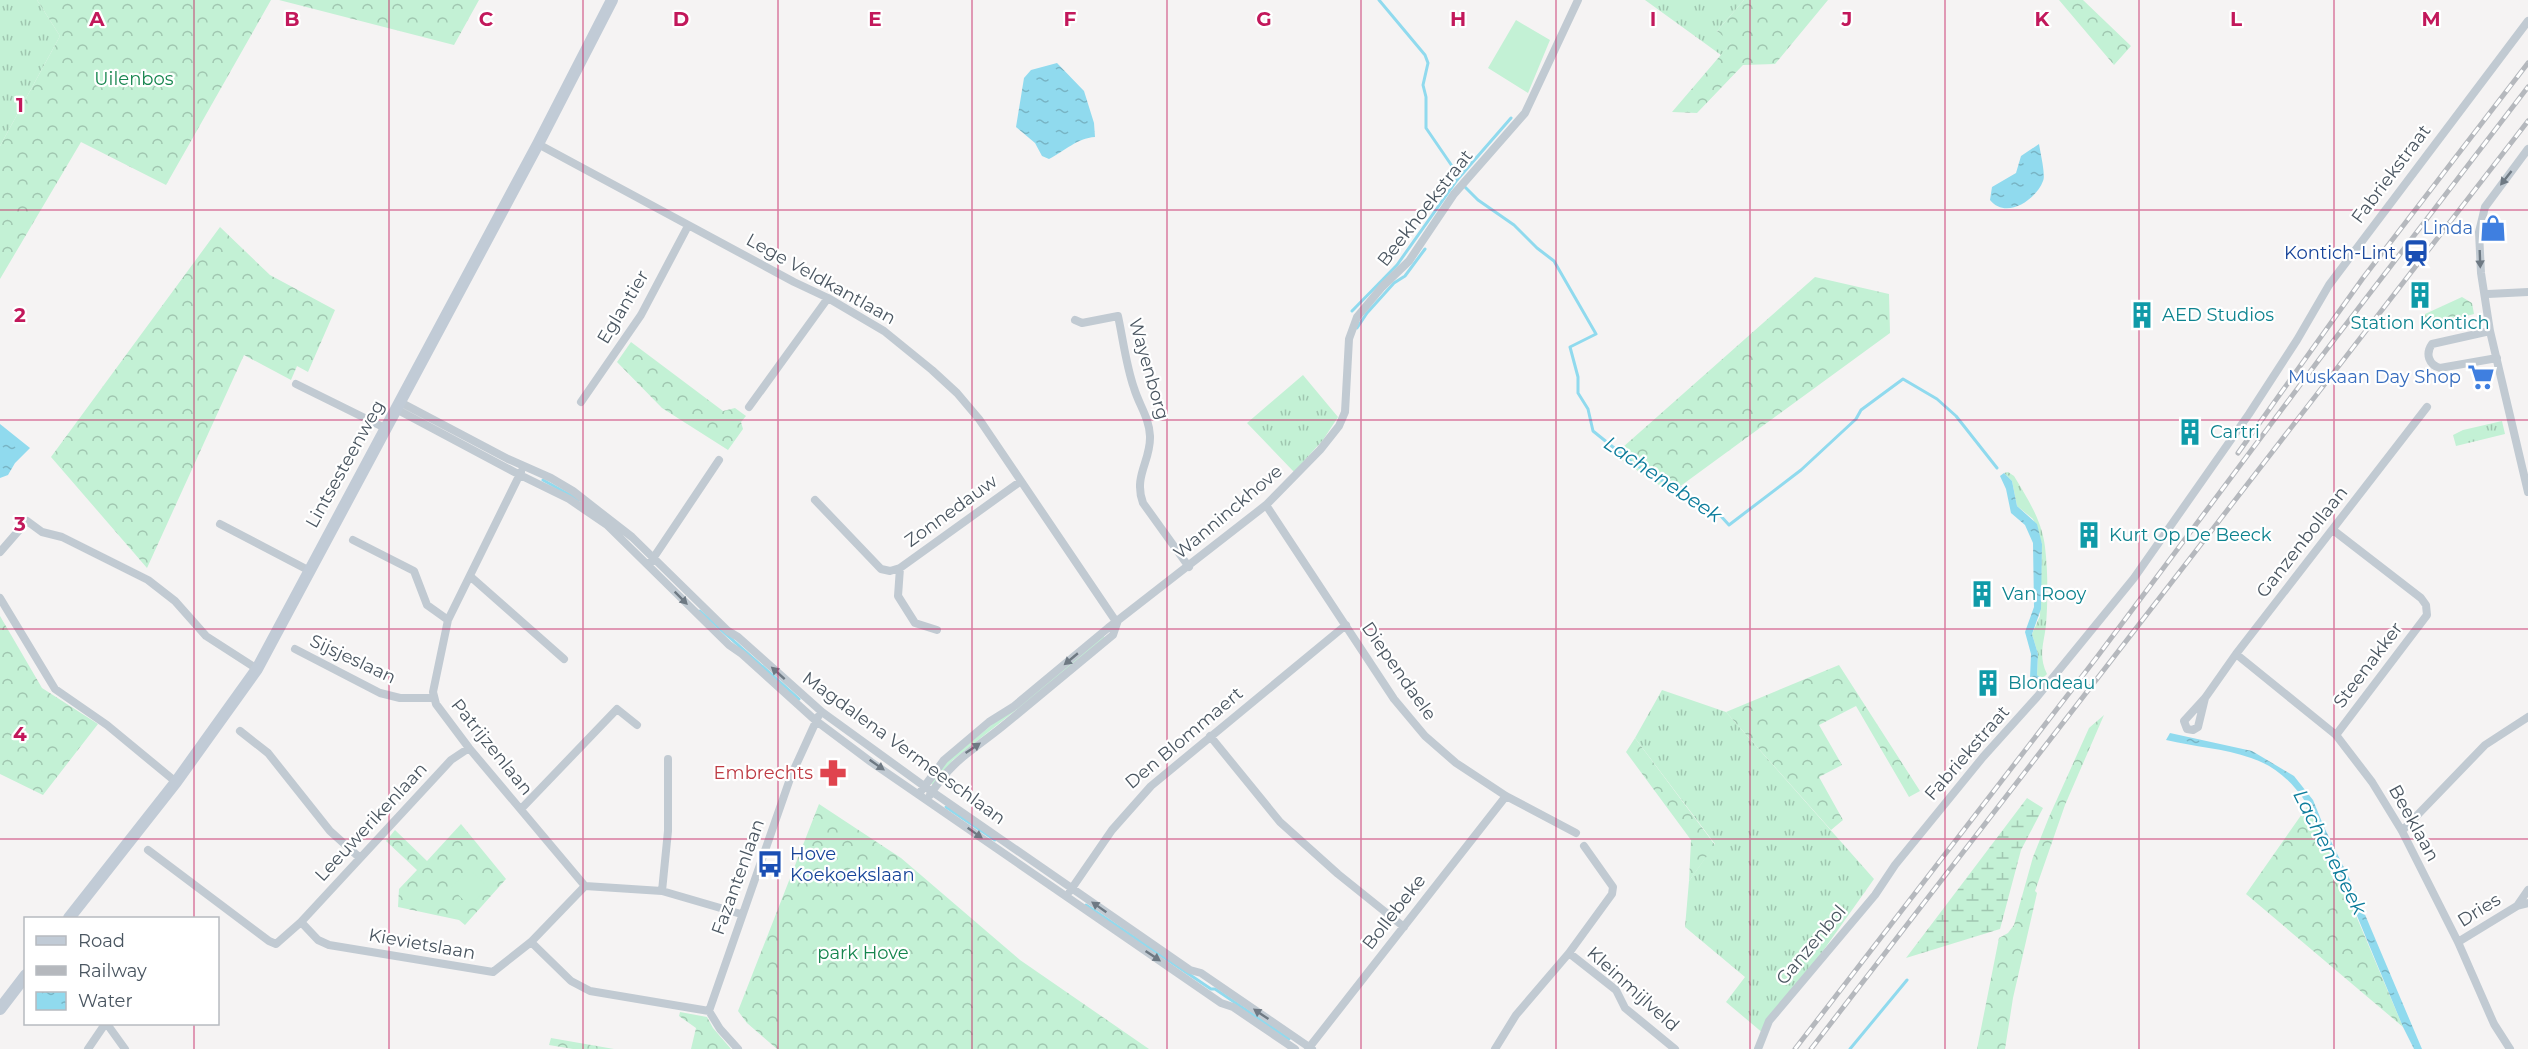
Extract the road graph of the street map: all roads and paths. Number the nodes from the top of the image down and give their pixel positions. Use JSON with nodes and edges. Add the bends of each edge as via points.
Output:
{"nodes":[{"id":1,"x":612,"y":0,"type":"edge"},
{"id":2,"x":1578,"y":0,"type":"edge"},
{"id":3,"x":2528,"y":21,"type":"edge"},
{"id":4,"x":538,"y":144,"type":"junction"},
{"id":5,"x":2528,"y":149,"type":"edge"},
{"id":6,"x":688,"y":226,"type":"junction"},
{"id":7,"x":2528,"y":292,"type":"edge"},
{"id":8,"x":2488,"y":294,"type":"dead end"},
{"id":9,"x":828,"y":298,"type":"junction"},
{"id":10,"x":1074,"y":320,"type":"dead end"},
{"id":11,"x":2490,"y":331,"type":"junction"},
{"id":12,"x":2497,"y":358,"type":"junction"},
{"id":13,"x":296,"y":384,"type":"dead end"},
{"id":14,"x":581,"y":402,"type":"dead end"},
{"id":15,"x":398,"y":405,"type":"junction"},
{"id":16,"x":749,"y":407,"type":"dead end"},
{"id":17,"x":2427,"y":407,"type":"dead end"},
{"id":18,"x":1345,"y":412,"type":"joint"},
{"id":19,"x":385,"y":428,"type":"junction"},
{"id":20,"x":719,"y":460,"type":"dead end"},
{"id":21,"x":524,"y":466,"type":"junction"},
{"id":22,"x":520,"y":475,"type":"junction"},
{"id":23,"x":1021,"y":481,"type":"junction"},
{"id":24,"x":2528,"y":492,"type":"edge"},
{"id":25,"x":815,"y":500,"type":"dead end"},
{"id":26,"x":1266,"y":505,"type":"junction"},
{"id":27,"x":220,"y":524,"type":"dead end"},
{"id":28,"x":2333,"y":530,"type":"junction"},
{"id":29,"x":353,"y":540,"type":"dead end"},
{"id":30,"x":0,"y":552,"type":"edge"},
{"id":31,"x":651,"y":562,"type":"junction"},
{"id":32,"x":1189,"y":567,"type":"junction"},
{"id":33,"x":900,"y":568,"type":"junction"},
{"id":34,"x":308,"y":570,"type":"junction"},
{"id":35,"x":471,"y":578,"type":"junction"},
{"id":36,"x":0,"y":598,"type":"edge"},
{"id":37,"x":448,"y":620,"type":"junction"},
{"id":38,"x":1117,"y":623,"type":"junction"},
{"id":39,"x":1346,"y":625,"type":"junction"},
{"id":40,"x":937,"y":630,"type":"dead end"},
{"id":41,"x":295,"y":649,"type":"dead end"},
{"id":42,"x":2236,"y":654,"type":"junction"},
{"id":43,"x":564,"y":659,"type":"dead end"},
{"id":44,"x":257,"y":669,"type":"junction"},
{"id":45,"x":433,"y":698,"type":"junction"},
{"id":46,"x":2205,"y":698,"type":"dead end"},
{"id":47,"x":822,"y":712,"type":"junction"},
{"id":48,"x":815,"y":720,"type":"junction"},
{"id":49,"x":2526,"y":720,"type":"edge"},
{"id":50,"x":636,"y":725,"type":"dead end"},
{"id":51,"x":240,"y":731,"type":"dead end"},
{"id":52,"x":2336,"y":735,"type":"junction"},
{"id":53,"x":1210,"y":736,"type":"junction"},
{"id":54,"x":469,"y":748,"type":"junction"},
{"id":55,"x":668,"y":759,"type":"dead end"},
{"id":56,"x":176,"y":782,"type":"junction"},
{"id":57,"x":925,"y":793,"type":"junction"},
{"id":58,"x":1506,"y":796,"type":"junction"},
{"id":59,"x":521,"y":809,"type":"junction"},
{"id":60,"x":2402,"y":831,"type":"junction"},
{"id":61,"x":1576,"y":833,"type":"dead end"},
{"id":62,"x":1584,"y":846,"type":"dead end"},
{"id":63,"x":148,"y":850,"type":"dead end"},
{"id":64,"x":360,"y":858,"type":"junction"},
{"id":65,"x":1894,"y":865,"type":"joint"},
{"id":66,"x":585,"y":885,"type":"junction"},
{"id":67,"x":1072,"y":888,"type":"junction"},
{"id":68,"x":2528,"y":890,"type":"edge"},
{"id":69,"x":662,"y":891,"type":"junction"},
{"id":70,"x":1066,"y":897,"type":"junction"},
{"id":71,"x":2528,"y":903,"type":"edge"},
{"id":72,"x":2517,"y":906,"type":"junction"},
{"id":73,"x":741,"y":914,"type":"junction"},
{"id":74,"x":70,"y":917,"type":"edge"},
{"id":75,"x":301,"y":922,"type":"junction"},
{"id":76,"x":1404,"y":927,"type":"junction"},
{"id":77,"x":531,"y":942,"type":"junction"},
{"id":78,"x":2458,"y":942,"type":"junction"},
{"id":79,"x":1569,"y":953,"type":"junction"},
{"id":80,"x":24,"y":978,"type":"edge"},
{"id":81,"x":0,"y":1008,"type":"edge"},
{"id":82,"x":709,"y":1011,"type":"junction"},
{"id":83,"x":105,"y":1025,"type":"edge"},
{"id":84,"x":107,"y":1025,"type":"edge"},
{"id":85,"x":1310,"y":1048,"type":"edge"},
{"id":86,"x":88,"y":1049,"type":"edge"},
{"id":87,"x":125,"y":1049,"type":"edge"},
{"id":88,"x":738,"y":1049,"type":"edge"},
{"id":89,"x":1295,"y":1049,"type":"edge"},
{"id":90,"x":1495,"y":1049,"type":"edge"},
{"id":91,"x":1675,"y":1049,"type":"edge"},
{"id":92,"x":1758,"y":1049,"type":"edge"},
{"id":93,"x":2510,"y":1049,"type":"edge"}],
"edges":[{"from":1,"to":4,"type":"street","name":"Lintsesteenweg"},
{"from":2,"to":18,"type":"street","name":"Beekhoekstraat","via":[[1524,114],[1454,194],[1409,261],[1357,317],[1349,339]]},
{"from":3,"to":65,"type":"street","name":"Fabriekstraat","via":[[2329,285],[2249,414],[2134,578]]},
{"from":4,"to":6,"type":"street","name":"Lege Veldkantlaan"},
{"from":4,"to":15,"type":"street","name":"Lintsesteenweg"},
{"from":5,"to":11,"type":"street","one_way":true,"via":[[2485,207],[2479,231]]},
{"from":6,"to":9,"type":"street","name":"Lege Veldkantlaan"},
{"from":6,"to":14,"type":"street","name":"Eglantier","via":[[641,315]]},
{"from":7,"to":8,"type":"street"},
{"from":9,"to":16,"type":"street"},
{"from":9,"to":23,"type":"street","name":"Lege Veldkantlaan","via":[[884,331],[932,370],[979,419]]},
{"from":10,"to":32,"type":"street","name":"Wayenborg","via":[[1082,323],[1118,316],[1133,385],[1149,428],[1140,495]]},
{"from":11,"to":12,"type":"street"},
{"from":11,"to":12,"type":"street","via":[[2432,344],[2430,362],[2436,368]]},
{"from":12,"to":24,"type":"street"},
{"from":13,"to":19,"type":"street"},
{"from":15,"to":19,"type":"street","name":"Lintsesteenweg"},
{"from":15,"to":21,"type":"street","name":"Magdalena Vermeeschlaan"},
{"from":15,"to":22,"type":"street","name":"Magdalena Vermeeschlaan"},
{"from":17,"to":28,"type":"street","name":"Ganzenbollaan"},
{"from":18,"to":26,"type":"street","name":"Wanninckhove","via":[[1333,436]]},
{"from":19,"to":34,"type":"street","name":"Lintsesteenweg"},
{"from":20,"to":31,"type":"street"},
{"from":21,"to":22,"type":"street","name":"Patrijzenlaan"},
{"from":21,"to":31,"type":"street","name":"Magdalena Vermeeschlaan","via":[[551,478],[618,524]]},
{"from":22,"to":31,"type":"street","name":"Magdalena Vermeeschlaan","via":[[569,499]]},
{"from":22,"to":35,"type":"street","name":"Patrijzenlaan"},
{"from":23,"to":33,"type":"street","name":"Zonnedauw"},
{"from":23,"to":38,"type":"street","name":"Lege Veldkantlaan"},
{"from":25,"to":33,"type":"street","name":"Zonnedauw","via":[[882,569]]},
{"from":26,"to":32,"type":"street","name":"Wanninckhove"},
{"from":26,"to":39,"type":"street","name":"Diependaele"},
{"from":27,"to":34,"type":"street"},
{"from":28,"to":42,"type":"street","name":"Ganzenbollaan"},
{"from":28,"to":52,"type":"street","name":"Steenakker","via":[[2421,598],[2427,615]]},
{"from":29,"to":37,"type":"street","via":[[414,571],[427,605]]},
{"from":30,"to":44,"type":"street","via":[[27,521],[42,532],[62,537],[148,580],[175,601],[206,636]]},
{"from":47,"to":31,"type":"street","name":"Magdalena Vermeeschlaan","one_way":true},
{"from":31,"to":48,"type":"street","name":"Magdalena Vermeeschlaan","one_way":true,"via":[[729,645]]},
{"from":32,"to":38,"type":"street","name":"Wanninckhove"},
{"from":33,"to":40,"type":"street","name":"Zonnedauw","via":[[898,596],[915,623]]},
{"from":34,"to":44,"type":"street","name":"Lintsesteenweg"},
{"from":35,"to":37,"type":"street","name":"Patrijzenlaan"},
{"from":35,"to":43,"type":"street"},
{"from":36,"to":56,"type":"street","via":[[55,689],[107,725]]},
{"from":37,"to":45,"type":"street","name":"Patrijzenlaan"},
{"from":38,"to":57,"type":"street","name":"Wanninckhove","via":[[944,760]]},
{"from":39,"to":53,"type":"street","name":"Den Blommaert"},
{"from":39,"to":58,"type":"street","name":"Diependaele","via":[[1394,699],[1425,736],[1456,763]]},
{"from":41,"to":45,"type":"street","name":"Sijsjeslaan","via":[[380,693],[400,698]]},
{"from":42,"to":46,"type":"street","name":"Ganzenbollaan"},
{"from":42,"to":52,"type":"street","name":"Beeklaan"},
{"from":44,"to":56,"type":"street","name":"Lintsesteenweg"},
{"from":45,"to":54,"type":"street","name":"Patrijzenlaan"},
{"from":47,"to":48,"type":"street","name":"Fazantenlaan"},
{"from":47,"to":57,"type":"street","name":"Magdalena Vermeeschlaan"},
{"from":48,"to":57,"type":"street","name":"Magdalena Vermeeschlaan","one_way":true},
{"from":48,"to":73,"type":"street","name":"Fazantenlaan"},
{"from":49,"to":60,"type":"street","via":[[2485,745]]},
{"from":50,"to":59,"type":"street","via":[[617,709]]},
{"from":51,"to":64,"type":"street","via":[[268,753],[323,823]]},
{"from":52,"to":60,"type":"street","name":"Beeklaan","via":[[2372,782]]},
{"from":53,"to":67,"type":"street","name":"Den Blommaert","via":[[1135,801]]},
{"from":53,"to":76,"type":"street","via":[[1280,822]]},
{"from":54,"to":59,"type":"street","name":"Patrijzenlaan"},
{"from":54,"to":64,"type":"street","name":"Leeuwerikenlaan","via":[[450,760]]},
{"from":55,"to":69,"type":"street","via":[[668,831]]},
{"from":56,"to":74,"type":"street","name":"Lintsesteenweg"},
{"from":57,"to":67,"type":"street","name":"Magdalena Vermeeschlaan"},
{"from":57,"to":70,"type":"street","name":"Magdalena Vermeeschlaan","one_way":true},
{"from":58,"to":61,"type":"street","name":"Diependaele"},
{"from":58,"to":76,"type":"street","name":"Bollebeke"},
{"from":59,"to":66,"type":"street","name":"Patrijzenlaan"},
{"from":60,"to":78,"type":"street","name":"Beeklaan"},
{"from":62,"to":79,"type":"street","name":"Kleinmijlveld","via":[[1613,890]]},
{"from":63,"to":75,"type":"street","name":"Leeuwerikenlaan","via":[[276,944]]},
{"from":64,"to":75,"type":"street","name":"Leeuwerikenlaan"},
{"from":65,"to":92,"type":"street","name":"Ganzenbol","via":[[1875,895],[1769,1021]]},
{"from":66,"to":69,"type":"street"},
{"from":66,"to":77,"type":"street","name":"Kievietslaan"},
{"from":67,"to":70,"type":"street","name":"Den Blommaert"},
{"from":85,"to":67,"type":"street","name":"Magdalena Vermeeschlaan","one_way":true},
{"from":68,"to":72,"type":"street","name":"Dries"},
{"from":69,"to":73,"type":"street"},
{"from":70,"to":89,"type":"street","name":"Magdalena Vermeeschlaan","one_way":true},
{"from":71,"to":72,"type":"street","name":"Dries"},
{"from":72,"to":78,"type":"street","name":"Dries"},
{"from":73,"to":82,"type":"street","name":"Fazantenlaan"},
{"from":75,"to":77,"type":"street","name":"Kievietslaan","via":[[318,940],[329,945],[486,972],[504,965]]},
{"from":76,"to":85,"type":"street","name":"Bollebeke"},
{"from":77,"to":82,"type":"street","via":[[571,981],[590,991]]},
{"from":78,"to":93,"type":"street","name":"Beeklaan","via":[[2494,1024]]},
{"from":79,"to":90,"type":"street","name":"Kleinmijlveld","via":[[1527,1001]]},
{"from":79,"to":91,"type":"street","name":"Kleinmijlveld","via":[[1616,990],[1625,1008]]},
{"from":80,"to":81,"type":"street"},
{"from":82,"to":88,"type":"street"},
{"from":83,"to":86,"type":"street"},
{"from":84,"to":87,"type":"street"}]}
